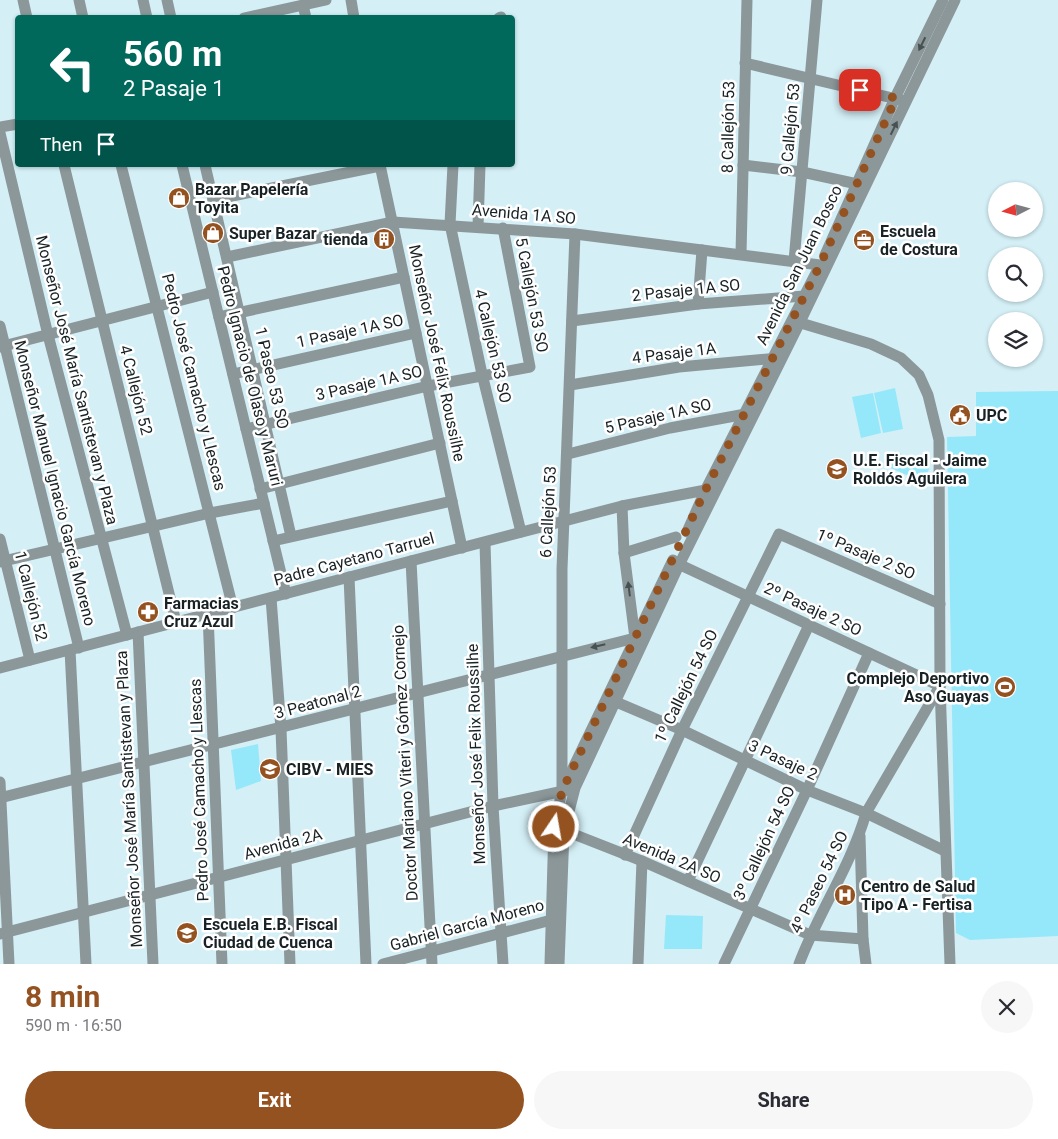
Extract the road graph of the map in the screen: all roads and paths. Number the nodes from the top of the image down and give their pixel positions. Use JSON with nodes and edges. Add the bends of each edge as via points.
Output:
{"nodes":[{"id":1,"x":23,"y":0,"type":"edge"},
{"id":2,"x":79,"y":0,"type":"edge"},
{"id":3,"x":143,"y":0,"type":"edge"},
{"id":4,"x":167,"y":0,"type":"edge"},
{"id":5,"x":267,"y":0,"type":"edge"},
{"id":6,"x":326,"y":0,"type":"edge"},
{"id":7,"x":351,"y":0,"type":"edge"},
{"id":8,"x":747,"y":0,"type":"edge"},
{"id":9,"x":817,"y":0,"type":"edge"},
{"id":10,"x":943,"y":0,"type":"edge"},
{"id":11,"x":955,"y":0,"type":"edge"},
{"id":12,"x":303,"y":5,"type":"junction"},
{"id":13,"x":270,"y":12,"type":"junction"},
{"id":14,"x":26,"y":15,"type":"edge"},
{"id":15,"x":83,"y":15,"type":"edge"},
{"id":16,"x":146,"y":15,"type":"edge"},
{"id":17,"x":170,"y":15,"type":"edge"},
{"id":18,"x":257,"y":15,"type":"edge"},
{"id":19,"x":305,"y":15,"type":"edge"},
{"id":20,"x":354,"y":15,"type":"edge"},
{"id":21,"x":745,"y":63,"type":"junction"},
{"id":22,"x":810,"y":78,"type":"junction"},
{"id":23,"x":896,"y":98,"type":"junction"},
{"id":24,"x":907,"y":103,"type":"junction"},
{"id":25,"x":15,"y":124,"type":"edge"},
{"id":26,"x":0,"y":127,"type":"edge"},
{"id":27,"x":0,"y":133,"type":"edge"},
{"id":28,"x":743,"y":165,"type":"junction"},
{"id":29,"x":64,"y":167,"type":"edge"},
{"id":30,"x":122,"y":167,"type":"edge"},
{"id":31,"x":182,"y":167,"type":"edge"},
{"id":32,"x":205,"y":167,"type":"edge"},
{"id":33,"x":370,"y":167,"type":"edge"},
{"id":34,"x":380,"y":167,"type":"edge"},
{"id":35,"x":453,"y":167,"type":"edge"},
{"id":36,"x":480,"y":167,"type":"edge"},
{"id":37,"x":802,"y":172,"type":"junction"},
{"id":38,"x":862,"y":184,"type":"junction"},
{"id":39,"x":213,"y":200,"type":"junction"},
{"id":40,"x":851,"y":207,"type":"junction"},
{"id":41,"x":393,"y":222,"type":"junction"},
{"id":42,"x":450,"y":224,"type":"junction"},
{"id":43,"x":478,"y":227,"type":"junction"},
{"id":44,"x":503,"y":228,"type":"junction"},
{"id":45,"x":575,"y":234,"type":"junction"},
{"id":46,"x":702,"y":250,"type":"junction"},
{"id":47,"x":741,"y":254,"type":"junction"},
{"id":48,"x":227,"y":257,"type":"junction"},
{"id":49,"x":794,"y":261,"type":"junction"},
{"id":50,"x":820,"y":265,"type":"junction"},
{"id":51,"x":404,"y":277,"type":"junction"},
{"id":52,"x":213,"y":292,"type":"junction"},
{"id":53,"x":804,"y":296,"type":"junction"},
{"id":54,"x":698,"y":304,"type":"junction"},
{"id":55,"x":158,"y":306,"type":"junction"},
{"id":56,"x":240,"y":314,"type":"junction"},
{"id":57,"x":219,"y":317,"type":"junction"},
{"id":58,"x":102,"y":321,"type":"junction"},
{"id":59,"x":572,"y":321,"type":"junction"},
{"id":60,"x":796,"y":321,"type":"junction"},
{"id":61,"x":0,"y":326,"type":"edge"},
{"id":62,"x":416,"y":333,"type":"junction"},
{"id":63,"x":48,"y":334,"type":"junction"},
{"id":64,"x":2,"y":346,"type":"edge"},
{"id":65,"x":777,"y":358,"type":"junction"},
{"id":66,"x":530,"y":367,"type":"joint"},
{"id":67,"x":253,"y":370,"type":"junction"},
{"id":68,"x":232,"y":374,"type":"junction"},
{"id":69,"x":482,"y":374,"type":"junction"},
{"id":70,"x":570,"y":385,"type":"junction"},
{"id":71,"x":428,"y":386,"type":"junction"},
{"id":72,"x":751,"y":413,"type":"junction"},
{"id":73,"x":265,"y":424,"type":"junction"},
{"id":74,"x":246,"y":429,"type":"junction"},
{"id":75,"x":440,"y":443,"type":"junction"},
{"id":76,"x":568,"y":454,"type":"junction"},
{"id":77,"x":279,"y":485,"type":"junction"},
{"id":78,"x":260,"y":489,"type":"junction"},
{"id":79,"x":712,"y":489,"type":"junction"},
{"id":80,"x":452,"y":501,"type":"junction"},
{"id":81,"x":264,"y":503,"type":"junction"},
{"id":82,"x":622,"y":506,"type":"junction"},
{"id":83,"x":210,"y":513,"type":"junction"},
{"id":84,"x":563,"y":521,"type":"junction"},
{"id":85,"x":153,"y":527,"type":"junction"},
{"id":86,"x":521,"y":532,"type":"junction"},
{"id":87,"x":779,"y":534,"type":"joint"},
{"id":88,"x":291,"y":536,"type":"junction"},
{"id":89,"x":676,"y":536,"type":"dead end"},
{"id":90,"x":0,"y":539,"type":"edge"},
{"id":91,"x":100,"y":539,"type":"junction"},
{"id":92,"x":273,"y":541,"type":"junction"},
{"id":93,"x":485,"y":543,"type":"junction"},
{"id":94,"x":462,"y":548,"type":"junction"},
{"id":95,"x":55,"y":549,"type":"junction"},
{"id":96,"x":624,"y":553,"type":"junction"},
{"id":97,"x":3,"y":561,"type":"edge"},
{"id":98,"x":411,"y":561,"type":"junction"},
{"id":99,"x":676,"y":563,"type":"junction"},
{"id":100,"x":349,"y":577,"type":"junction"},
{"id":101,"x":286,"y":594,"type":"junction"},
{"id":102,"x":748,"y":597,"type":"junction"},
{"id":103,"x":271,"y":598,"type":"junction"},
{"id":104,"x":940,"y":604,"type":"junction"},
{"id":105,"x":233,"y":608,"type":"junction"},
{"id":106,"x":208,"y":614,"type":"junction"},
{"id":107,"x":176,"y":622,"type":"junction"},
{"id":108,"x":809,"y":625,"type":"junction"},
{"id":109,"x":132,"y":634,"type":"junction"},
{"id":110,"x":638,"y":641,"type":"junction"},
{"id":111,"x":75,"y":649,"type":"junction"},
{"id":112,"x":869,"y":653,"type":"junction"},
{"id":113,"x":561,"y":655,"type":"junction"},
{"id":114,"x":30,"y":660,"type":"junction"},
{"id":115,"x":0,"y":668,"type":"edge"},
{"id":116,"x":489,"y":674,"type":"junction"},
{"id":117,"x":940,"y":686,"type":"junction"},
{"id":118,"x":419,"y":693,"type":"junction"},
{"id":119,"x":611,"y":700,"type":"junction"},
{"id":120,"x":355,"y":709,"type":"junction"},
{"id":121,"x":281,"y":729,"type":"junction"},
{"id":122,"x":682,"y":730,"type":"junction"},
{"id":123,"x":214,"y":746,"type":"junction"},
{"id":124,"x":144,"y":761,"type":"junction"},
{"id":125,"x":746,"y":761,"type":"junction"},
{"id":126,"x":75,"y":779,"type":"junction"},
{"id":127,"x":0,"y":782,"type":"edge"},
{"id":128,"x":575,"y":788,"type":"junction"},
{"id":129,"x":807,"y":790,"type":"junction"},
{"id":130,"x":562,"y":791,"type":"junction"},
{"id":131,"x":0,"y":798,"type":"edge"},
{"id":132,"x":493,"y":806,"type":"junction"},
{"id":133,"x":866,"y":813,"type":"junction"},
{"id":134,"x":424,"y":824,"type":"junction"},
{"id":135,"x":559,"y":829,"type":"junction"},
{"id":136,"x":860,"y":834,"type":"junction"},
{"id":137,"x":361,"y":840,"type":"junction"},
{"id":138,"x":945,"y":850,"type":"junction"},
{"id":139,"x":625,"y":855,"type":"junction"},
{"id":140,"x":285,"y":860,"type":"junction"},
{"id":141,"x":642,"y":861,"type":"junction"},
{"id":142,"x":219,"y":877,"type":"junction"},
{"id":143,"x":688,"y":881,"type":"junction"},
{"id":144,"x":150,"y":895,"type":"junction"},
{"id":145,"x":750,"y":910,"type":"junction"},
{"id":146,"x":83,"y":912,"type":"junction"},
{"id":147,"x":556,"y":919,"type":"junction"},
{"id":148,"x":4,"y":933,"type":"edge"},
{"id":149,"x":500,"y":933,"type":"junction"},
{"id":150,"x":810,"y":935,"type":"junction"},
{"id":151,"x":862,"y":939,"type":"junction"},
{"id":152,"x":431,"y":951,"type":"junction"},
{"id":153,"x":8,"y":964,"type":"edge"},
{"id":154,"x":86,"y":964,"type":"edge"},
{"id":155,"x":153,"y":964,"type":"edge"},
{"id":156,"x":222,"y":964,"type":"edge"},
{"id":157,"x":290,"y":964,"type":"edge"},
{"id":158,"x":366,"y":964,"type":"edge"},
{"id":159,"x":382,"y":964,"type":"edge"},
{"id":160,"x":432,"y":964,"type":"edge"},
{"id":161,"x":503,"y":964,"type":"edge"},
{"id":162,"x":550,"y":964,"type":"edge"},
{"id":163,"x":558,"y":964,"type":"edge"},
{"id":164,"x":638,"y":964,"type":"edge"},
{"id":165,"x":724,"y":964,"type":"edge"},
{"id":166,"x":799,"y":964,"type":"edge"},
{"id":167,"x":866,"y":964,"type":"edge"},
{"id":168,"x":950,"y":964,"type":"edge"}],
"edges":[{"from":1,"to":14,"type":"street"},
{"from":2,"to":15,"type":"street"},
{"from":3,"to":16,"type":"street"},
{"from":4,"to":17,"type":"street"},
{"from":5,"to":13,"type":"street"},
{"from":6,"to":12,"type":"street"},
{"from":7,"to":20,"type":"street"},
{"from":8,"to":21,"type":"street","name":"8 Callejón 53"},
{"from":9,"to":22,"type":"street","name":"9 Callejón 53"},
{"from":10,"to":23,"type":"street","name":"Avenida San Juan Bosco","one_way":true},
{"from":11,"to":24,"type":"street","name":"Avenida San Juan Bosco"},
{"from":12,"to":13,"type":"street"},
{"from":12,"to":19,"type":"street"},
{"from":13,"to":18,"type":"street"},
{"from":21,"to":22,"type":"street"},
{"from":21,"to":28,"type":"street","name":"8 Callejón 53"},
{"from":22,"to":23,"type":"street"},
{"from":22,"to":37,"type":"street","name":"9 Callejón 53"},
{"from":23,"to":24,"type":"street"},
{"from":23,"to":38,"type":"street","name":"Avenida San Juan Bosco"},
{"from":38,"to":24,"type":"street","name":"Avenida San Juan Bosco","one_way":true},
{"from":25,"to":26,"type":"street"},
{"from":27,"to":63,"type":"street","name":"Monseñor José María Santistevan y Plaza"},
{"from":28,"to":37,"type":"street"},
{"from":28,"to":47,"type":"street","name":"8 Callejón 53"},
{"from":29,"to":58,"type":"street","name":"4 Callejón 52"},
{"from":30,"to":55,"type":"street","name":"Pedro José Camacho y Llescas"},
{"from":31,"to":52,"type":"street","name":"Pedro Ignacio de Olaso y Maruri"},
{"from":32,"to":39,"type":"street"},
{"from":33,"to":39,"type":"street"},
{"from":34,"to":41,"type":"street","name":"Monseñor José Félix Roussilhe"},
{"from":35,"to":42,"type":"street","name":"4 Callejón 53 SO"},
{"from":36,"to":43,"type":"street"},
{"from":37,"to":38,"type":"street"},
{"from":37,"to":49,"type":"street","name":"9 Callejón 53"},
{"from":38,"to":40,"type":"street","name":"Avenida San Juan Bosco"},
{"from":39,"to":48,"type":"street","name":"1 Paseo 53 SO"},
{"from":40,"to":50,"type":"street","name":"Avenida San Juan Bosco"},
{"from":40,"to":60,"type":"street","name":"Avenida San Juan Bosco"},
{"from":41,"to":42,"type":"street","name":"Avenida 1A SO"},
{"from":41,"to":48,"type":"street","name":"Avenida 1A SO"},
{"from":41,"to":51,"type":"street","name":"Monseñor José Félix Roussilhe"},
{"from":42,"to":43,"type":"street","name":"Avenida 1A SO"},
{"from":42,"to":69,"type":"street","name":"4 Callejón 53 SO"},
{"from":43,"to":44,"type":"street","name":"Avenida 1A SO"},
{"from":44,"to":45,"type":"street","name":"Avenida 1A SO"},
{"from":44,"to":66,"type":"street","name":"5 Callejón 53 SO"},
{"from":45,"to":46,"type":"street","name":"Avenida 1A SO"},
{"from":45,"to":59,"type":"street","name":"6 Callejón 53"},
{"from":46,"to":47,"type":"street","name":"Avenida 1A SO"},
{"from":46,"to":54,"type":"street"},
{"from":47,"to":49,"type":"street","name":"Avenida 1A SO"},
{"from":48,"to":56,"type":"street","name":"1 Paseo 53 SO"},
{"from":49,"to":50,"type":"street","name":"Avenida 1A SO"},
{"from":50,"to":53,"type":"street","name":"Avenida San Juan Bosco"},
{"from":51,"to":56,"type":"street"},
{"from":51,"to":62,"type":"street","name":"Monseñor José Félix Roussilhe"},
{"from":52,"to":55,"type":"street"},
{"from":52,"to":57,"type":"street","name":"Pedro Ignacio de Olaso y Maruri"},
{"from":53,"to":54,"type":"street","name":"2 Pasaje 1A SO"},
{"from":53,"to":60,"type":"street","name":"Avenida San Juan Bosco"},
{"from":54,"to":59,"type":"street","name":"2 Pasaje 1A SO"},
{"from":55,"to":58,"type":"street"},
{"from":55,"to":83,"type":"street","name":"Pedro José Camacho y Llescas"},
{"from":56,"to":57,"type":"street"},
{"from":56,"to":67,"type":"street","name":"1 Paseo 53 SO"},
{"from":57,"to":68,"type":"street","name":"Pedro Ignacio de Olaso y Maruri"},
{"from":58,"to":63,"type":"street"},
{"from":58,"to":85,"type":"street","name":"4 Callejón 52"},
{"from":59,"to":70,"type":"street","name":"6 Callejón 53"},
{"from":60,"to":65,"type":"street","name":"Avenida San Juan Bosco"},
{"from":60,"to":104,"type":"street","via":[[870,344],[901,358],[919,375],[939,440]]},
{"from":61,"to":64,"type":"street","name":"Monseñor Manuel Ignacio García Moreno"},
{"from":62,"to":67,"type":"street","name":"1 Pasaje 1A SO"},
{"from":62,"to":71,"type":"street","name":"Monseñor José Félix Roussilhe"},
{"from":63,"to":64,"type":"street"},
{"from":63,"to":91,"type":"street","name":"Monseñor José María Santistevan y Plaza"},
{"from":64,"to":95,"type":"street","name":"Monseñor Manuel Ignacio García Moreno"},
{"from":65,"to":70,"type":"street","name":"4 Pasaje 1A","via":[[678,367]]},
{"from":65,"to":72,"type":"street","name":"Avenida San Juan Bosco"},
{"from":66,"to":69,"type":"street","name":"3 Pasaje 1A SO"},
{"from":67,"to":68,"type":"street","name":"1 Pasaje 1A SO"},
{"from":67,"to":73,"type":"street","name":"1 Paseo 53 SO"},
{"from":68,"to":74,"type":"street","name":"Pedro Ignacio de Olaso y Maruri"},
{"from":69,"to":71,"type":"street","name":"3 Pasaje 1A SO"},
{"from":69,"to":86,"type":"street","name":"4 Callejón 53 SO"},
{"from":70,"to":76,"type":"street","name":"6 Callejón 53"},
{"from":71,"to":73,"type":"street","name":"3 Pasaje 1A SO"},
{"from":71,"to":75,"type":"street","name":"Monseñor José Félix Roussilhe"},
{"from":72,"to":76,"type":"street","name":"5 Pasaje 1A SO","via":[[670,428]]},
{"from":72,"to":79,"type":"street","name":"Avenida San Juan Bosco"},
{"from":73,"to":74,"type":"street","name":"3 Pasaje 1A SO"},
{"from":73,"to":77,"type":"street","name":"1 Paseo 53 SO"},
{"from":74,"to":78,"type":"street","name":"Pedro Ignacio de Olaso y Maruri"},
{"from":75,"to":77,"type":"street"},
{"from":75,"to":80,"type":"street","name":"Monseñor José Félix Roussilhe"},
{"from":76,"to":84,"type":"street","name":"6 Callejón 53"},
{"from":77,"to":78,"type":"street"},
{"from":77,"to":88,"type":"street","name":"1 Paseo 53 SO"},
{"from":78,"to":81,"type":"street","name":"Pedro Ignacio de Olaso y Maruri"},
{"from":79,"to":82,"type":"street","name":"Padre Cayetano Tarruel"},
{"from":79,"to":99,"type":"street","name":"Avenida San Juan Bosco"},
{"from":80,"to":88,"type":"street"},
{"from":80,"to":94,"type":"street","name":"Monseñor José Félix Roussilhe"},
{"from":81,"to":83,"type":"street"},
{"from":81,"to":92,"type":"street","name":"Pedro Ignacio de Olaso y Maruri"},
{"from":82,"to":84,"type":"street","name":"Padre Cayetano Tarruel"},
{"from":82,"to":96,"type":"street"},
{"from":83,"to":85,"type":"street"},
{"from":83,"to":105,"type":"street","name":"Pedro José Camacho y Llescas"},
{"from":84,"to":86,"type":"street","name":"Padre Cayetano Tarruel"},
{"from":84,"to":113,"type":"street","name":"6 Callejón 53"},
{"from":85,"to":91,"type":"street"},
{"from":85,"to":107,"type":"street","name":"4 Callejón 52"},
{"from":86,"to":93,"type":"street","name":"Padre Cayetano Tarruel"},
{"from":87,"to":102,"type":"street","name":"1º Callejón 54 SO"},
{"from":87,"to":104,"type":"street","name":"1º Pasaje 2 SO"},
{"from":88,"to":92,"type":"street"},
{"from":89,"to":96,"type":"street"},
{"from":90,"to":97,"type":"street","name":"1 Callejón 52"},
{"from":91,"to":95,"type":"street"},
{"from":91,"to":109,"type":"street","name":"Monseñor José María Santistevan y Plaza"},
{"from":92,"to":101,"type":"street","name":"Pedro Ignacio de Olaso y Maruri"},
{"from":93,"to":94,"type":"street","name":"Padre Cayetano Tarruel"},
{"from":93,"to":116,"type":"street","name":"Monseñor José Felix Roussilhe"},
{"from":94,"to":98,"type":"street","name":"Padre Cayetano Tarruel"},
{"from":95,"to":97,"type":"street"},
{"from":95,"to":111,"type":"street","name":"Monseñor Manuel Ignacio García Moreno"},
{"from":110,"to":96,"type":"street","one_way":true},
{"from":97,"to":114,"type":"street","name":"1 Callejón 52"},
{"from":98,"to":100,"type":"street","name":"Padre Cayetano Tarruel"},
{"from":98,"to":118,"type":"street","name":"Doctor Mariano Viteri y Gómez Cornejo"},
{"from":99,"to":102,"type":"street","name":"2º Pasaje 2 SO"},
{"from":99,"to":110,"type":"street","name":"Avenida San Juan Bosco"},
{"from":100,"to":101,"type":"street","name":"Padre Cayetano Tarruel"},
{"from":100,"to":120,"type":"street"},
{"from":101,"to":103,"type":"street","name":"Padre Cayetano Tarruel"},
{"from":102,"to":108,"type":"street","name":"2º Pasaje 2 SO"},
{"from":102,"to":122,"type":"street","name":"1º Callejón 54 SO"},
{"from":103,"to":105,"type":"street","name":"Padre Cayetano Tarruel"},
{"from":103,"to":121,"type":"street"},
{"from":104,"to":117,"type":"street"},
{"from":105,"to":106,"type":"street","name":"Padre Cayetano Tarruel"},
{"from":106,"to":107,"type":"street","name":"Padre Cayetano Tarruel"},
{"from":106,"to":123,"type":"street","name":"Pedro José Camacho y Llescas"},
{"from":107,"to":109,"type":"street","name":"Padre Cayetano Tarruel"},
{"from":108,"to":112,"type":"street","name":"2º Pasaje 2 SO"},
{"from":108,"to":125,"type":"street"},
{"from":109,"to":111,"type":"street","name":"Padre Cayetano Tarruel"},
{"from":109,"to":124,"type":"street","name":"Monseñor José María Santistevan y Plaza"},
{"from":110,"to":113,"type":"street","name":"3 Peatonal 2","one_way":true},
{"from":110,"to":119,"type":"street","name":"Avenida San Juan Bosco"},
{"from":111,"to":114,"type":"street","name":"Padre Cayetano Tarruel"},
{"from":111,"to":126,"type":"street","name":"Monseñor Manuel Ignacio García Moreno"},
{"from":112,"to":117,"type":"street","name":"2º Pasaje 2 SO"},
{"from":112,"to":129,"type":"street","name":"3º Callejón 54 SO"},
{"from":113,"to":116,"type":"street","name":"3 Peatonal 2"},
{"from":113,"to":130,"type":"street","name":"6 Callejón 53"},
{"from":114,"to":115,"type":"street","name":"Padre Cayetano Tarruel"},
{"from":116,"to":118,"type":"street","name":"3 Peatonal 2"},
{"from":116,"to":132,"type":"street","name":"Monseñor José Felix Roussilhe"},
{"from":117,"to":133,"type":"street","name":"4º Paseo 54 SO"},
{"from":117,"to":138,"type":"street"},
{"from":118,"to":120,"type":"street","name":"3 Peatonal 2"},
{"from":118,"to":134,"type":"street","name":"Doctor Mariano Viteri y Gómez Cornejo"},
{"from":119,"to":122,"type":"street","name":"3 Pasaje 2"},
{"from":119,"to":128,"type":"street","name":"Avenida San Juan Bosco"},
{"from":119,"to":130,"type":"street","name":"Avenida San Juan Bosco"},
{"from":120,"to":121,"type":"street","name":"3 Peatonal 2"},
{"from":120,"to":137,"type":"street"},
{"from":121,"to":123,"type":"street","name":"3 Peatonal 2"},
{"from":121,"to":140,"type":"street"},
{"from":122,"to":125,"type":"street","name":"3 Pasaje 2"},
{"from":122,"to":139,"type":"street","name":"1º Callejón 54 SO"},
{"from":123,"to":124,"type":"street","name":"3 Peatonal 2"},
{"from":123,"to":142,"type":"street","name":"Pedro José Camacho y Llescas"},
{"from":124,"to":126,"type":"street","name":"3 Peatonal 2"},
{"from":124,"to":144,"type":"street","name":"Monseñor José María Santistevan y Plaza"},
{"from":125,"to":129,"type":"street","name":"3 Pasaje 2"},
{"from":125,"to":143,"type":"street"},
{"from":126,"to":131,"type":"street","name":"3 Peatonal 2"},
{"from":126,"to":146,"type":"street","name":"Monseñor Manuel Ignacio García Moreno"},
{"from":127,"to":131,"type":"street"},
{"from":128,"to":130,"type":"street","name":"Avenida 2A"},
{"from":128,"to":135,"type":"street","name":"Avenida San Juan Bosco"},
{"from":129,"to":133,"type":"street","name":"3 Pasaje 2"},
{"from":129,"to":145,"type":"street","name":"3º Callejón 54 SO"},
{"from":130,"to":132,"type":"street","name":"Avenida 2A"},
{"from":130,"to":135,"type":"street","name":"Avenida San Juan Bosco"},
{"from":131,"to":148,"type":"street"},
{"from":132,"to":134,"type":"street","name":"Avenida 2A"},
{"from":132,"to":149,"type":"street","name":"Monseñor José Felix Roussilhe"},
{"from":133,"to":136,"type":"street","name":"4º Paseo 54 SO"},
{"from":133,"to":138,"type":"street","name":"3 Pasaje 2"},
{"from":134,"to":137,"type":"street","name":"Avenida 2A"},
{"from":134,"to":152,"type":"street","name":"Doctor Mariano Viteri y Gómez Cornejo"},
{"from":135,"to":139,"type":"street","name":"Avenida 2A SO"},
{"from":135,"to":147,"type":"street","name":"Avenida San Juan Bosco"},
{"from":136,"to":150,"type":"street","name":"4º Paseo 54 SO"},
{"from":136,"to":151,"type":"street"},
{"from":137,"to":140,"type":"street","name":"Avenida 2A"},
{"from":137,"to":158,"type":"street"},
{"from":138,"to":168,"type":"street"},
{"from":139,"to":141,"type":"street","name":"Avenida 2A SO"},
{"from":140,"to":142,"type":"street","name":"Avenida 2A"},
{"from":140,"to":157,"type":"street"},
{"from":141,"to":143,"type":"street","name":"Avenida 2A SO"},
{"from":141,"to":164,"type":"street"},
{"from":142,"to":144,"type":"street","name":"Avenida 2A"},
{"from":142,"to":156,"type":"street","name":"Pedro José Camacho y Llescas"},
{"from":143,"to":145,"type":"street","name":"Avenida 2A SO"},
{"from":144,"to":146,"type":"street","name":"Avenida 2A"},
{"from":144,"to":155,"type":"street","name":"Monseñor José María Santistevan y Plaza"},
{"from":145,"to":150,"type":"street","name":"Avenida 2A SO"},
{"from":145,"to":165,"type":"street","name":"3º Callejón 54 SO"},
{"from":146,"to":148,"type":"street","name":"Avenida 2A"},
{"from":146,"to":154,"type":"street","name":"Monseñor Manuel Ignacio García Moreno"},
{"from":147,"to":149,"type":"street","name":"Gabriel García Moreno"},
{"from":147,"to":162,"type":"street","name":"Avenida San Juan Bosco"},
{"from":147,"to":163,"type":"street","name":"Avenida San Juan Bosco"},
{"from":148,"to":153,"type":"street"},
{"from":149,"to":152,"type":"street","name":"Gabriel García Moreno"},
{"from":149,"to":161,"type":"street","name":"Monseñor José Felix Roussilhe"},
{"from":150,"to":151,"type":"street","name":"Avenida 2A SO"},
{"from":150,"to":166,"type":"street","name":"4º Paseo 54 SO"},
{"from":151,"to":167,"type":"street"},
{"from":152,"to":159,"type":"street","name":"Gabriel García Moreno"},
{"from":152,"to":160,"type":"street","name":"Doctor Mariano Viteri y Gómez Cornejo"}]}
